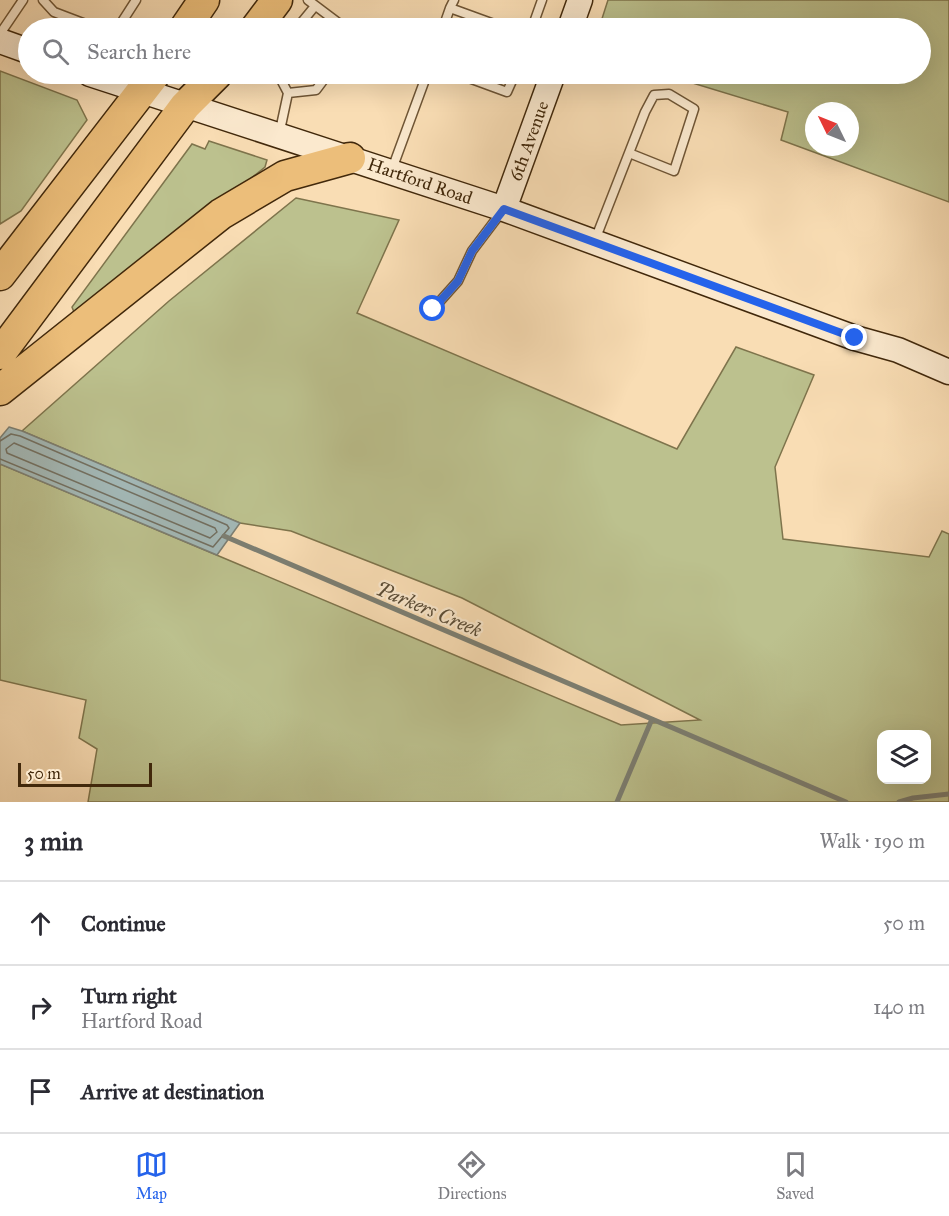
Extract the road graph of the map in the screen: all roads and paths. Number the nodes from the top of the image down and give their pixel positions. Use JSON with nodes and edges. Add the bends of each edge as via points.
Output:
{"nodes":[{"id":1,"x":23,"y":0,"type":"edge"},
{"id":2,"x":43,"y":0,"type":"edge"},
{"id":3,"x":136,"y":0,"type":"edge"},
{"id":4,"x":277,"y":0,"type":"edge"},
{"id":5,"x":542,"y":0,"type":"edge"},
{"id":6,"x":580,"y":0,"type":"edge"},
{"id":7,"x":201,"y":1,"type":"edge"},
{"id":8,"x":311,"y":3,"type":"edge"},
{"id":9,"x":452,"y":4,"type":"edge"},
{"id":10,"x":70,"y":18,"type":"edge"},
{"id":11,"x":124,"y":18,"type":"edge"},
{"id":12,"x":191,"y":18,"type":"edge"},
{"id":13,"x":264,"y":18,"type":"edge"},
{"id":14,"x":303,"y":18,"type":"edge"},
{"id":15,"x":331,"y":18,"type":"edge"},
{"id":16,"x":483,"y":18,"type":"edge"},
{"id":17,"x":536,"y":18,"type":"edge"},
{"id":18,"x":574,"y":18,"type":"edge"},
{"id":19,"x":0,"y":34,"type":"edge"},
{"id":20,"x":0,"y":41,"type":"edge"},
{"id":21,"x":18,"y":47,"type":"edge"},
{"id":22,"x":146,"y":84,"type":"edge"},
{"id":23,"x":151,"y":84,"type":"edge"},
{"id":24,"x":207,"y":84,"type":"edge"},
{"id":25,"x":283,"y":84,"type":"edge"},
{"id":26,"x":320,"y":84,"type":"edge"},
{"id":27,"x":423,"y":84,"type":"edge"},
{"id":28,"x":485,"y":84,"type":"edge"},
{"id":29,"x":511,"y":84,"type":"edge"},
{"id":30,"x":549,"y":84,"type":"edge"},
{"id":31,"x":288,"y":93,"type":"junction"},
{"id":32,"x":185,"y":106,"type":"junction"},
{"id":33,"x":279,"y":135,"type":"junction"},
{"id":34,"x":629,"y":153,"type":"junction"},
{"id":35,"x":350,"y":158,"type":"junction"},
{"id":36,"x":391,"y":172,"type":"junction"},
{"id":37,"x":504,"y":209,"type":"junction"},
{"id":38,"x":40,"y":220,"type":"junction"},
{"id":39,"x":0,"y":237,"type":"edge"},
{"id":40,"x":594,"y":243,"type":"junction"},
{"id":41,"x":0,"y":275,"type":"edge"},
{"id":42,"x":433,"y":309,"type":"dead end"},
{"id":43,"x":0,"y":354,"type":"edge"},
{"id":44,"x":949,"y":372,"type":"edge"},
{"id":45,"x":0,"y":390,"type":"edge"}],
"edges":[{"from":1,"to":19,"type":"lane"},
{"from":2,"to":10,"type":"lane","via":[[54,12]]},
{"from":3,"to":11,"type":"lane"},
{"from":4,"to":13,"type":"highway"},
{"from":5,"to":17,"type":"lane"},
{"from":6,"to":18,"type":"street"},
{"from":7,"to":12,"type":"highway"},
{"from":8,"to":14,"type":"lane"},
{"from":8,"to":15,"type":"lane"},
{"from":9,"to":16,"type":"lane"},
{"from":20,"to":21,"type":"street"},
{"from":22,"to":38,"type":"highway"},
{"from":23,"to":32,"type":"street","name":"Hartford Road"},
{"from":24,"to":32,"type":"highway"},
{"from":25,"to":31,"type":"lane"},
{"from":26,"to":31,"type":"lane","via":[[316,90]]},
{"from":27,"to":36,"type":"lane"},
{"from":28,"to":29,"type":"lane","via":[[507,92]]},
{"from":30,"to":37,"type":"street","name":"6th Avenue"},
{"from":31,"to":33,"type":"lane"},
{"from":32,"to":33,"type":"street","name":"Hartford Road"},
{"from":32,"to":43,"type":"highway"},
{"from":33,"to":35,"type":"street","name":"Hartford Road"},
{"from":34,"to":34,"type":"lane","via":[[654,95],[669,94],[694,109],[674,171]]},
{"from":34,"to":40,"type":"lane"},
{"from":35,"to":36,"type":"street","name":"Hartford Road"},
{"from":35,"to":45,"type":"highway","via":[[285,176],[221,214]]},
{"from":36,"to":37,"type":"street","name":"Hartford Road"},
{"from":37,"to":40,"type":"street","name":"Hartford Road"},
{"from":37,"to":42,"type":"lane","via":[[472,251],[458,281]]},
{"from":38,"to":39,"type":"highway"},
{"from":38,"to":41,"type":"highway"},
{"from":40,"to":44,"type":"street","name":"Hartford Road"}]}
